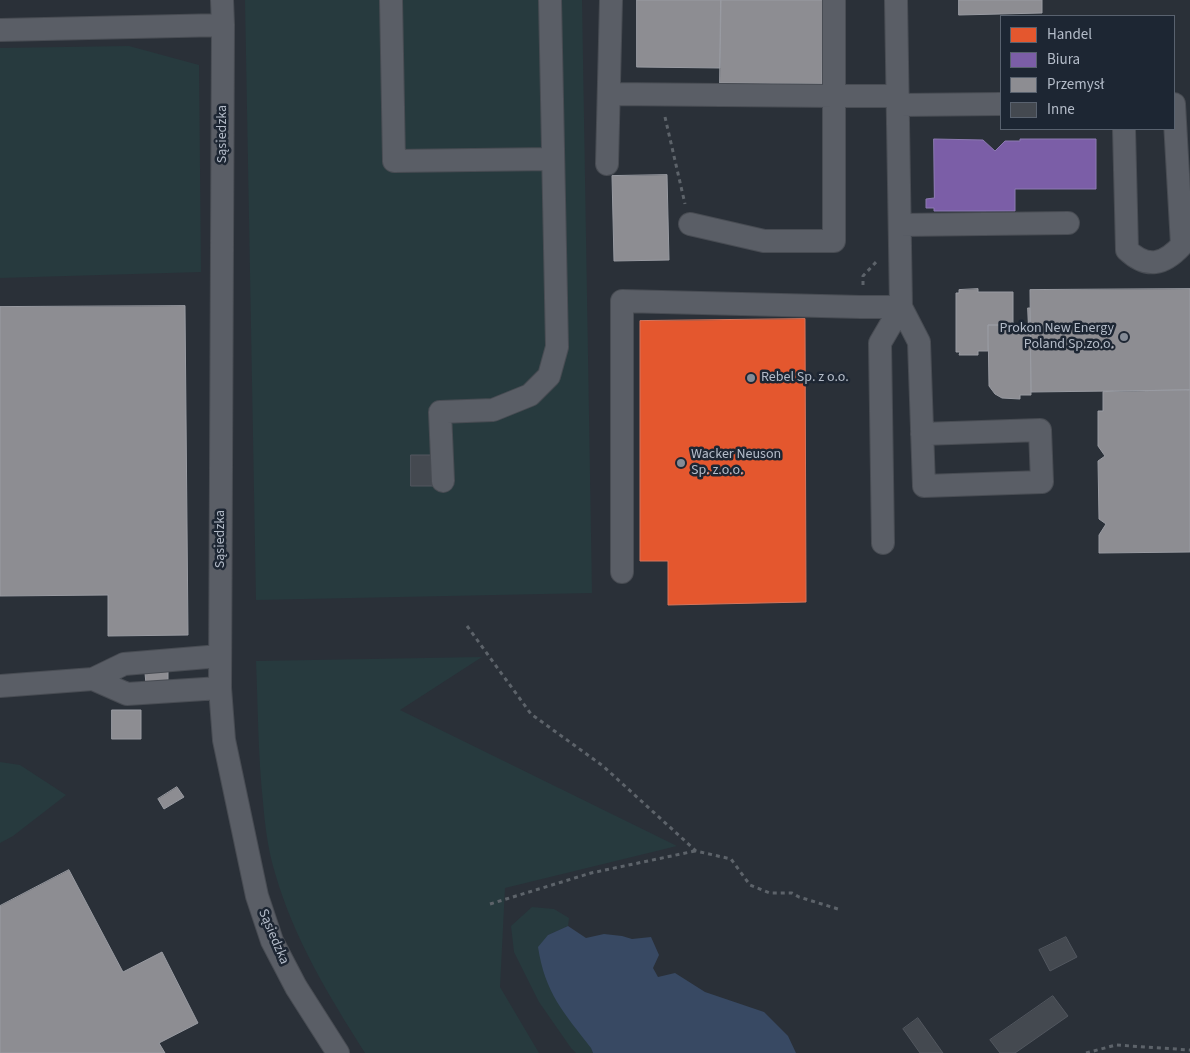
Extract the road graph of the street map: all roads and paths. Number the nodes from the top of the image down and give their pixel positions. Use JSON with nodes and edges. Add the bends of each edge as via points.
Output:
{"nodes":[{"id":1,"x":222,"y":0,"type":"edge"},
{"id":2,"x":391,"y":0,"type":"edge"},
{"id":3,"x":550,"y":0,"type":"edge"},
{"id":4,"x":611,"y":0,"type":"edge"},
{"id":5,"x":834,"y":0,"type":"edge"},
{"id":6,"x":896,"y":0,"type":"edge"},
{"id":7,"x":224,"y":25,"type":"junction"},
{"id":8,"x":0,"y":30,"type":"edge"},
{"id":9,"x":608,"y":94,"type":"junction"},
{"id":10,"x":660,"y":95,"type":"junction"},
{"id":11,"x":834,"y":96,"type":"junction"},
{"id":12,"x":898,"y":100,"type":"junction"},
{"id":13,"x":1000,"y":104,"type":"edge"},
{"id":14,"x":1175,"y":122,"type":"edge"},
{"id":15,"x":1124,"y":130,"type":"edge"},
{"id":16,"x":552,"y":159,"type":"junction"},
{"id":17,"x":607,"y":164,"type":"dead end"},
{"id":18,"x":1068,"y":223,"type":"dead end"},
{"id":19,"x":690,"y":224,"type":"joint"},
{"id":20,"x":900,"y":225,"type":"junction"},
{"id":21,"x":901,"y":307,"type":"junction"},
{"id":22,"x":922,"y":434,"type":"junction"},
{"id":23,"x":443,"y":481,"type":"dead end"},
{"id":24,"x":883,"y":543,"type":"dead end"},
{"id":25,"x":622,"y":572,"type":"dead end"},
{"id":26,"x":467,"y":626,"type":"dead end"},
{"id":27,"x":220,"y":656,"type":"junction"},
{"id":28,"x":93,"y":680,"type":"junction"},
{"id":29,"x":0,"y":686,"type":"edge"},
{"id":30,"x":220,"y":688,"type":"junction"},
{"id":31,"x":696,"y":851,"type":"junction"},
{"id":32,"x":490,"y":904,"type":"dead end"},
{"id":33,"x":838,"y":909,"type":"dead end"},
{"id":34,"x":1190,"y":1050,"type":"edge"},
{"id":35,"x":338,"y":1053,"type":"edge"},
{"id":36,"x":1086,"y":1053,"type":"edge"}],
"edges":[{"from":1,"to":7,"type":"street","name":"Sąsiedzka"},
{"from":2,"to":16,"type":"street","via":[[394,161]]},
{"from":3,"to":16,"type":"street"},
{"from":4,"to":9,"type":"street"},
{"from":5,"to":11,"type":"street"},
{"from":6,"to":12,"type":"street"},
{"from":7,"to":8,"type":"street"},
{"from":7,"to":27,"type":"street","name":"Sąsiedzka"},
{"from":9,"to":10,"type":"street"},
{"from":9,"to":17,"type":"street"},
{"from":10,"to":11,"type":"street"},
{"from":10,"to":19,"type":"path"},
{"from":11,"to":12,"type":"street"},
{"from":11,"to":19,"type":"street","via":[[834,241],[764,241]]},
{"from":12,"to":13,"type":"street"},
{"from":12,"to":20,"type":"street"},
{"from":14,"to":15,"type":"street","via":[[1182,245],[1162,262],[1148,262],[1126,250]]},
{"from":16,"to":23,"type":"street","via":[[557,347],[549,376],[530,395],[493,410],[440,412]]},
{"from":18,"to":20,"type":"street"},
{"from":20,"to":21,"type":"street"},
{"from":21,"to":22,"type":"street","via":[[919,342]]},
{"from":21,"to":24,"type":"street","via":[[880,343]]},
{"from":21,"to":25,"type":"street","via":[[622,301]]},
{"from":22,"to":22,"type":"street","via":[[924,486],[1042,482],[1040,430]]},
{"from":26,"to":31,"type":"path","via":[[531,714],[603,766]]},
{"from":27,"to":28,"type":"street","via":[[124,664]]},
{"from":27,"to":30,"type":"street","name":"Sąsiedzka"},
{"from":28,"to":29,"type":"street"},
{"from":28,"to":30,"type":"street","via":[[127,694]]},
{"from":30,"to":35,"type":"street","name":"Sąsiedzka","via":[[224,740],[257,896],[272,941]]},
{"from":31,"to":32,"type":"path","via":[[590,873]]},
{"from":31,"to":33,"type":"path","via":[[731,859],[750,885],[770,893],[792,893]]},
{"from":34,"to":36,"type":"path","via":[[1116,1045]]}]}
